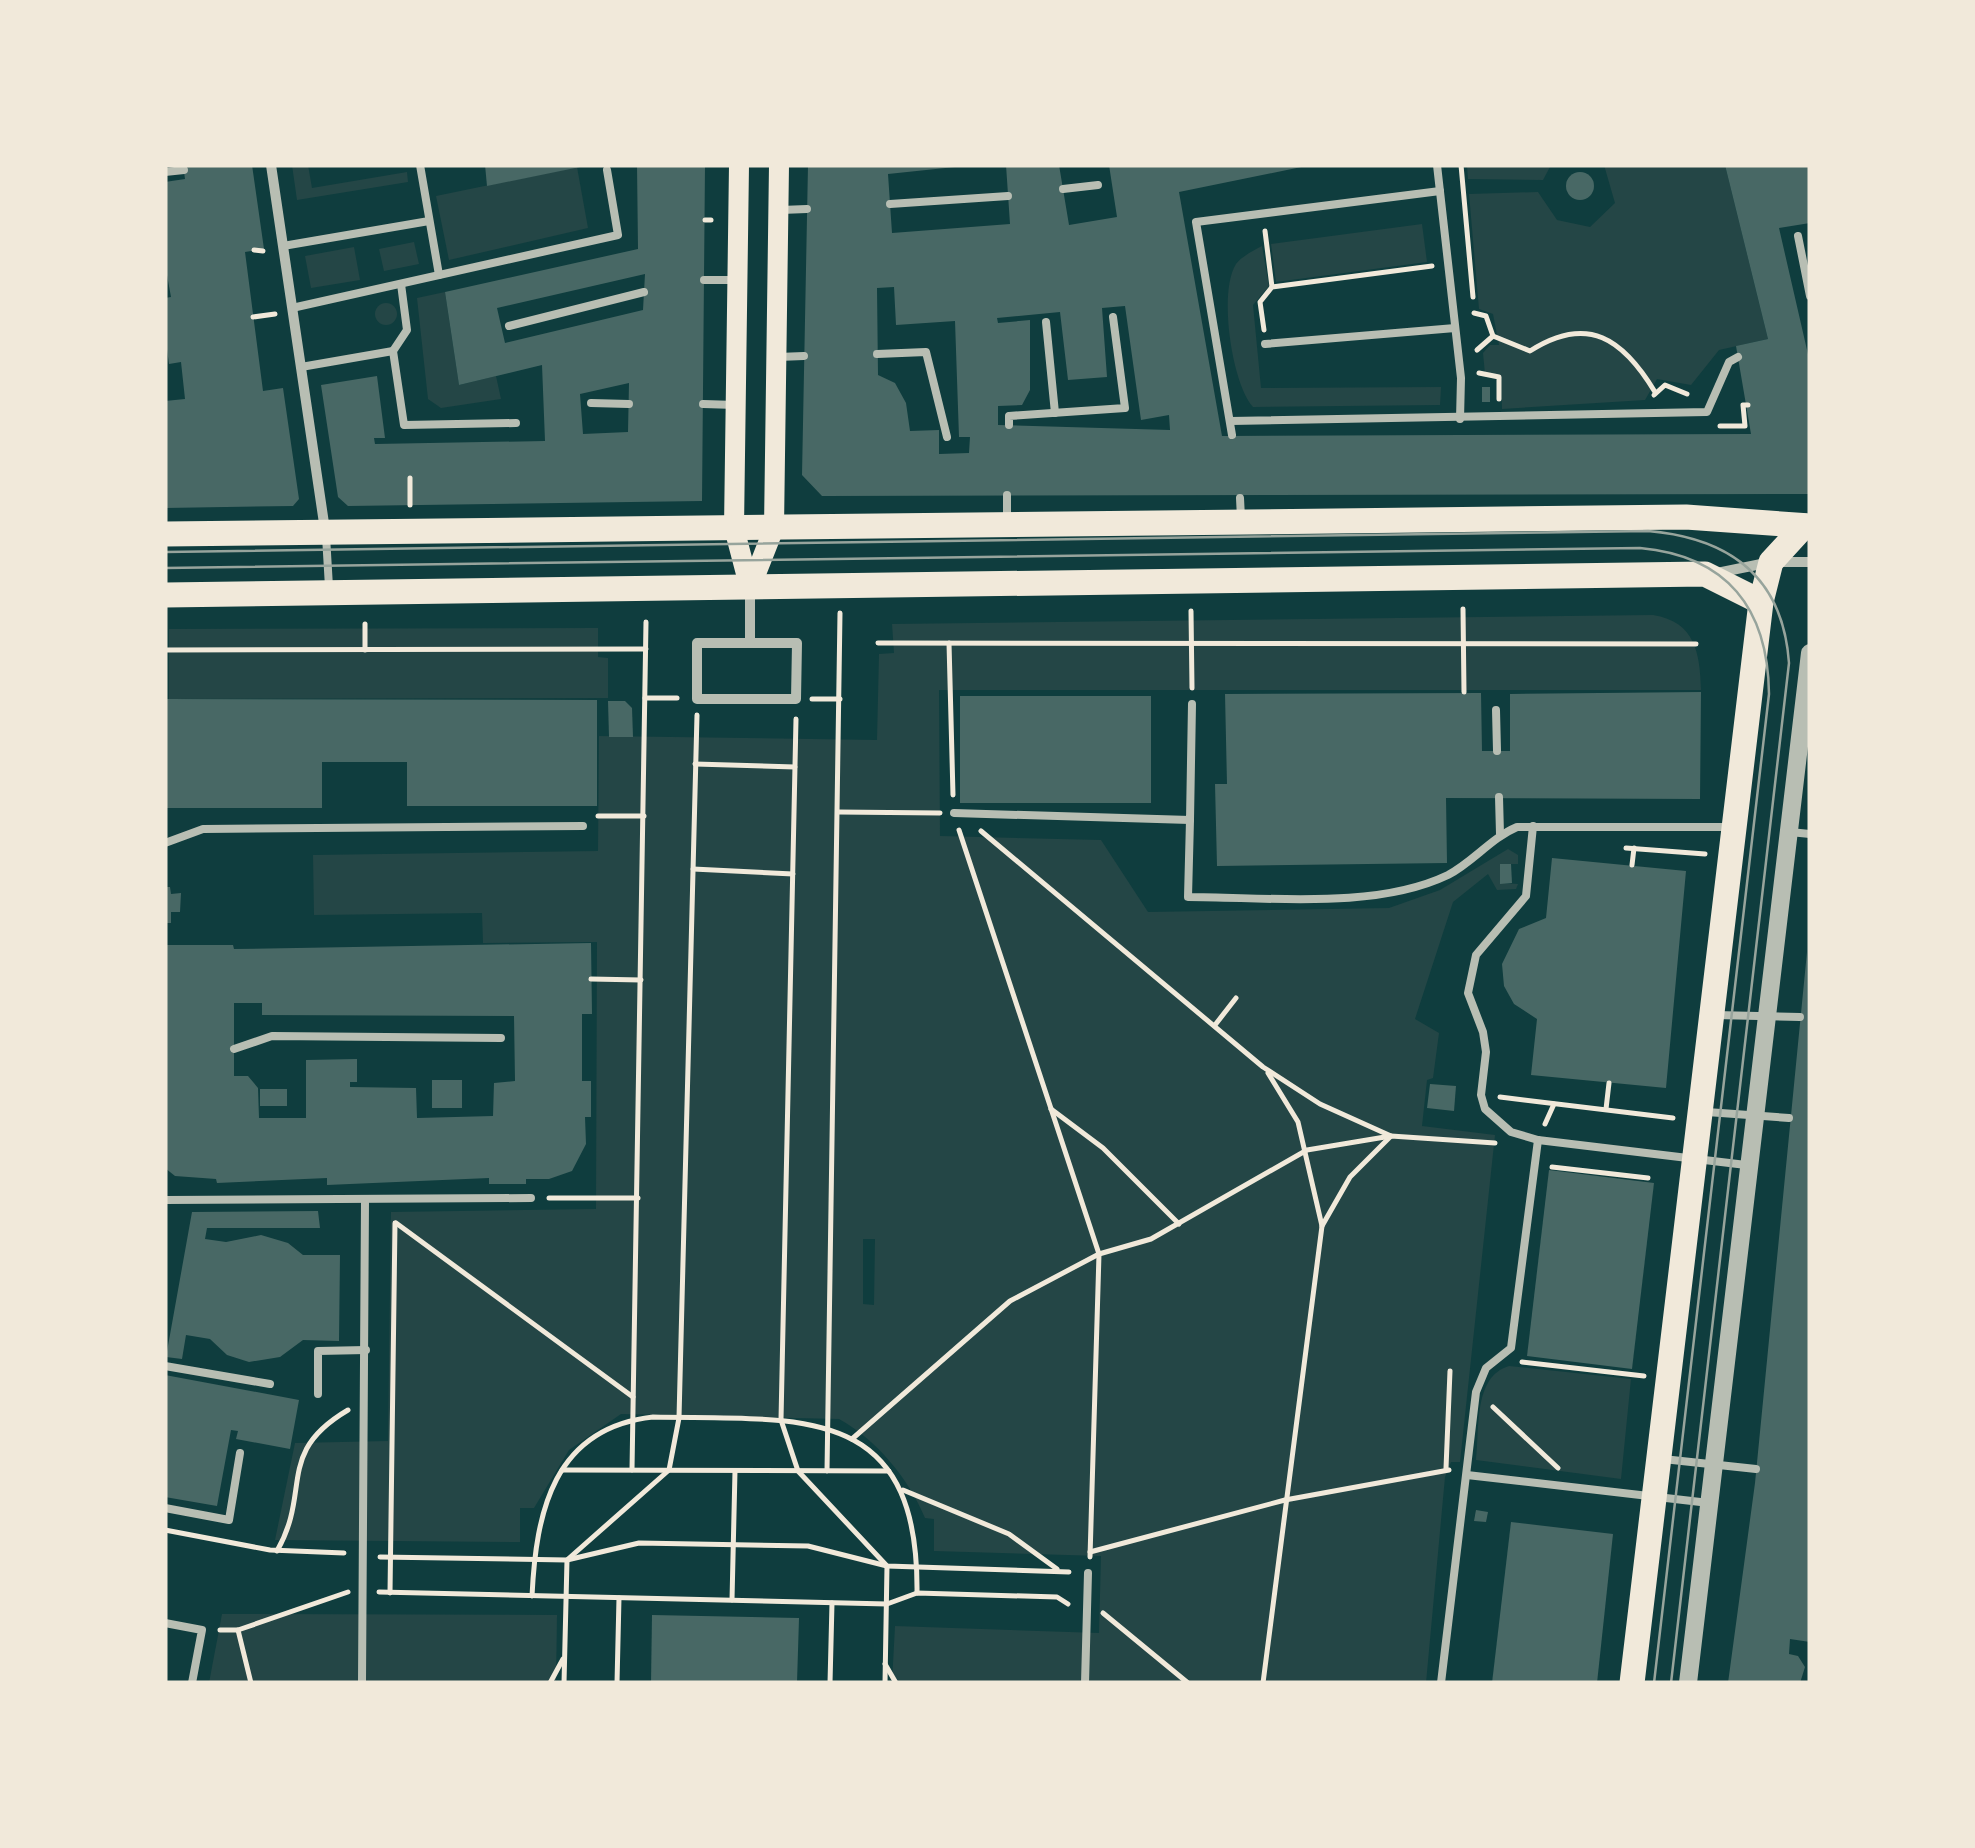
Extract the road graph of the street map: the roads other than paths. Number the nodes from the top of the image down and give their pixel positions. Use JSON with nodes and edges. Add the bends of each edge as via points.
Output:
{"nodes":[{"id":1,"x":271,"y":165,"type":"edge"},
{"id":2,"x":420,"y":165,"type":"edge"},
{"id":3,"x":738,"y":165,"type":"edge"},
{"id":4,"x":779,"y":165,"type":"edge"},
{"id":5,"x":1437,"y":165,"type":"edge"},
{"id":6,"x":184,"y":170,"type":"dead end"},
{"id":7,"x":607,"y":170,"type":"dead end"},
{"id":8,"x":165,"y":172,"type":"edge"},
{"id":9,"x":1098,"y":184,"type":"dead end"},
{"id":10,"x":1063,"y":189,"type":"dead end"},
{"id":11,"x":1440,"y":191,"type":"junction"},
{"id":12,"x":1008,"y":196,"type":"dead end"},
{"id":13,"x":890,"y":204,"type":"dead end"},
{"id":14,"x":807,"y":209,"type":"dead end"},
{"id":15,"x":778,"y":210,"type":"junction"},
{"id":16,"x":430,"y":221,"type":"junction"},
{"id":17,"x":1798,"y":236,"type":"dead end"},
{"id":18,"x":283,"y":246,"type":"junction"},
{"id":19,"x":439,"y":275,"type":"junction"},
{"id":20,"x":704,"y":280,"type":"dead end"},
{"id":21,"x":737,"y":280,"type":"junction"},
{"id":22,"x":401,"y":284,"type":"junction"},
{"id":23,"x":644,"y":292,"type":"dead end"},
{"id":24,"x":1810,"y":296,"type":"edge"},
{"id":25,"x":292,"y":308,"type":"junction"},
{"id":26,"x":1114,"y":317,"type":"dead end"},
{"id":27,"x":1046,"y":322,"type":"dead end"},
{"id":28,"x":509,"y":326,"type":"dead end"},
{"id":29,"x":1455,"y":328,"type":"junction"},
{"id":30,"x":1265,"y":344,"type":"road end"},
{"id":31,"x":393,"y":351,"type":"junction"},
{"id":32,"x":878,"y":354,"type":"dead end"},
{"id":33,"x":804,"y":356,"type":"dead end"},
{"id":34,"x":776,"y":357,"type":"junction"},
{"id":35,"x":1738,"y":357,"type":"dead end"},
{"id":36,"x":301,"y":367,"type":"junction"},
{"id":37,"x":591,"y":404,"type":"dead end"},
{"id":38,"x":629,"y":404,"type":"dead end"},
{"id":39,"x":702,"y":404,"type":"dead end"},
{"id":40,"x":736,"y":405,"type":"junction"},
{"id":41,"x":1054,"y":413,"type":"junction"},
{"id":42,"x":1460,"y":419,"type":"junction"},
{"id":43,"x":1231,"y":421,"type":"junction"},
{"id":44,"x":516,"y":423,"type":"dead end"},
{"id":45,"x":1009,"y":425,"type":"dead end"},
{"id":46,"x":1232,"y":436,"type":"dead end"},
{"id":47,"x":948,"y":437,"type":"dead end"},
{"id":48,"x":1007,"y":495,"type":"dead end"},
{"id":49,"x":1007,"y":524,"type":"junction"},
{"id":50,"x":734,"y":528,"type":"junction"},
{"id":51,"x":774,"y":528,"type":"junction"},
{"id":52,"x":1808,"y":530,"type":"edge"},
{"id":53,"x":325,"y":532,"type":"junction"},
{"id":54,"x":165,"y":534,"type":"edge"},
{"id":55,"x":1771,"y":562,"type":"junction"},
{"id":56,"x":1810,"y":562,"type":"edge"},
{"id":57,"x":1705,"y":574,"type":"junction"},
{"id":58,"x":750,"y":589,"type":"junction"},
{"id":59,"x":330,"y":593,"type":"junction"},
{"id":60,"x":165,"y":594,"type":"edge"},
{"id":61,"x":1761,"y":602,"type":"junction"},
{"id":62,"x":750,"y":643,"type":"junction"},
{"id":63,"x":1810,"y":653,"type":"edge"},
{"id":64,"x":1192,"y":704,"type":"road end"},
{"id":65,"x":1496,"y":710,"type":"dead end"},
{"id":66,"x":1497,"y":751,"type":"dead end"},
{"id":67,"x":1499,"y":797,"type":"dead end"},
{"id":68,"x":954,"y":813,"type":"road end"},
{"id":69,"x":1190,"y":820,"type":"junction"},
{"id":70,"x":584,"y":826,"type":"road end"},
{"id":71,"x":1534,"y":826,"type":"junction"},
{"id":72,"x":1734,"y":827,"type":"junction"},
{"id":73,"x":1788,"y":832,"type":"junction"},
{"id":74,"x":1500,"y":834,"type":"junction"},
{"id":75,"x":1810,"y":834,"type":"edge"},
{"id":76,"x":165,"y":842,"type":"edge"},
{"id":77,"x":1715,"y":1015,"type":"junction"},
{"id":78,"x":1766,"y":1016,"type":"junction"},
{"id":79,"x":1800,"y":1017,"type":"dead end"},
{"id":80,"x":500,"y":1038,"type":"dead end"},
{"id":81,"x":234,"y":1049,"type":"dead end"},
{"id":82,"x":1702,"y":1112,"type":"junction"},
{"id":83,"x":1755,"y":1115,"type":"junction"},
{"id":84,"x":1789,"y":1118,"type":"dead end"},
{"id":85,"x":1538,"y":1140,"type":"junction"},
{"id":86,"x":1696,"y":1161,"type":"junction"},
{"id":87,"x":1750,"y":1165,"type":"junction"},
{"id":88,"x":531,"y":1198,"type":"road end"},
{"id":89,"x":165,"y":1200,"type":"edge"},
{"id":90,"x":365,"y":1201,"type":"junction"},
{"id":91,"x":366,"y":1350,"type":"junction"},
{"id":92,"x":165,"y":1366,"type":"edge"},
{"id":93,"x":270,"y":1384,"type":"dead end"},
{"id":94,"x":318,"y":1394,"type":"dead end"},
{"id":95,"x":240,"y":1453,"type":"dead end"},
{"id":96,"x":1659,"y":1458,"type":"junction"},
{"id":97,"x":1713,"y":1464,"type":"junction"},
{"id":98,"x":1756,"y":1469,"type":"dead end"},
{"id":99,"x":1467,"y":1475,"type":"junction"},
{"id":100,"x":1654,"y":1497,"type":"junction"},
{"id":101,"x":1709,"y":1503,"type":"junction"},
{"id":102,"x":165,"y":1508,"type":"edge"},
{"id":103,"x":1088,"y":1573,"type":"road end"},
{"id":104,"x":165,"y":1623,"type":"edge"},
{"id":105,"x":192,"y":1683,"type":"edge"},
{"id":106,"x":362,"y":1683,"type":"edge"},
{"id":107,"x":1085,"y":1683,"type":"edge"},
{"id":108,"x":1441,"y":1683,"type":"edge"},
{"id":109,"x":1632,"y":1683,"type":"edge"},
{"id":110,"x":1688,"y":1683,"type":"edge"}],
"edges":[{"from":1,"to":18,"type":"street"},
{"from":2,"to":16,"type":"lane"},
{"from":3,"to":21,"type":"main road"},
{"from":4,"to":15,"type":"main road"},
{"from":5,"to":11,"type":"lane"},
{"from":6,"to":8,"type":"lane"},
{"from":7,"to":19,"type":"lane","via":[[618,236]]},
{"from":9,"to":10,"type":"lane"},
{"from":11,"to":29,"type":"lane"},
{"from":11,"to":43,"type":"lane","via":[[1196,222]]},
{"from":12,"to":13,"type":"lane"},
{"from":14,"to":15,"type":"lane"},
{"from":15,"to":34,"type":"main road"},
{"from":16,"to":18,"type":"lane"},
{"from":16,"to":19,"type":"lane"},
{"from":17,"to":24,"type":"lane"},
{"from":18,"to":25,"type":"street"},
{"from":19,"to":22,"type":"lane"},
{"from":20,"to":21,"type":"lane"},
{"from":21,"to":40,"type":"main road"},
{"from":22,"to":25,"type":"lane"},
{"from":22,"to":31,"type":"lane","via":[[407,330]]},
{"from":23,"to":28,"type":"lane"},
{"from":25,"to":36,"type":"street"},
{"from":26,"to":41,"type":"lane","via":[[1125,408]]},
{"from":27,"to":41,"type":"lane"},
{"from":29,"to":30,"type":"lane"},
{"from":29,"to":42,"type":"lane"},
{"from":31,"to":36,"type":"lane"},
{"from":31,"to":44,"type":"lane","via":[[404,426]]},
{"from":32,"to":47,"type":"lane","via":[[926,352]]},
{"from":33,"to":34,"type":"lane"},
{"from":34,"to":51,"type":"main road"},
{"from":35,"to":42,"type":"lane","via":[[1729,362],[1707,412]]},
{"from":36,"to":53,"type":"street"},
{"from":37,"to":38,"type":"lane"},
{"from":39,"to":40,"type":"lane"},
{"from":40,"to":50,"type":"main road"},
{"from":41,"to":45,"type":"lane","via":[[1009,416]]},
{"from":42,"to":43,"type":"lane"},
{"from":43,"to":46,"type":"lane"},
{"from":48,"to":49,"type":"lane"},
{"from":49,"to":51,"type":"main road"},
{"from":49,"to":52,"type":"main road","via":[[1241,510],[1686,518]]},
{"from":50,"to":51,"type":"main road"},
{"from":50,"to":53,"type":"main road"},
{"from":50,"to":58,"type":"main road"},
{"from":51,"to":58,"type":"main road"},
{"from":52,"to":55,"type":"main road"},
{"from":53,"to":54,"type":"main road"},
{"from":53,"to":59,"type":"lane"},
{"from":55,"to":56,"type":"street"},
{"from":55,"to":57,"type":"street"},
{"from":55,"to":61,"type":"main road"},
{"from":57,"to":58,"type":"main road"},
{"from":57,"to":61,"type":"main road"},
{"from":58,"to":59,"type":"main road"},
{"from":58,"to":62,"type":"street"},
{"from":59,"to":60,"type":"main road"},
{"from":61,"to":72,"type":"main road"},
{"from":62,"to":62,"type":"street","via":[[796,643],[796,699],[697,698],[697,643]]},
{"from":63,"to":73,"type":"street"},
{"from":64,"to":69,"type":"lane"},
{"from":65,"to":66,"type":"lane"},
{"from":67,"to":74,"type":"lane"},
{"from":68,"to":69,"type":"lane"},
{"from":69,"to":74,"type":"lane","via":[[1188,898],[1389,896],[1450,874]]},
{"from":70,"to":76,"type":"lane","via":[[202,829]]},
{"from":71,"to":72,"type":"lane"},
{"from":71,"to":74,"type":"lane"},
{"from":71,"to":85,"type":"lane","via":[[1526,896],[1476,955],[1468,993],[1486,1052],[1481,1095],[1496,1122]]},
{"from":72,"to":77,"type":"main road"},
{"from":73,"to":75,"type":"lane"},
{"from":73,"to":78,"type":"street"},
{"from":77,"to":78,"type":"lane"},
{"from":77,"to":82,"type":"main road"},
{"from":78,"to":79,"type":"lane"},
{"from":78,"to":83,"type":"street"},
{"from":80,"to":81,"type":"lane","via":[[272,1036]]},
{"from":82,"to":83,"type":"lane"},
{"from":82,"to":86,"type":"main road"},
{"from":83,"to":84,"type":"lane"},
{"from":83,"to":87,"type":"street"},
{"from":85,"to":86,"type":"lane"},
{"from":85,"to":99,"type":"lane","via":[[1511,1348],[1486,1368],[1476,1392]]},
{"from":86,"to":87,"type":"lane"},
{"from":86,"to":96,"type":"main road"},
{"from":87,"to":97,"type":"street"},
{"from":88,"to":90,"type":"lane"},
{"from":89,"to":90,"type":"lane"},
{"from":90,"to":91,"type":"lane"},
{"from":91,"to":94,"type":"lane","via":[[318,1351]]},
{"from":91,"to":106,"type":"lane"},
{"from":92,"to":93,"type":"lane"},
{"from":95,"to":102,"type":"lane","via":[[229,1520]]},
{"from":96,"to":97,"type":"lane"},
{"from":96,"to":100,"type":"main road"},
{"from":97,"to":98,"type":"lane"},
{"from":97,"to":101,"type":"street"},
{"from":99,"to":100,"type":"lane"},
{"from":99,"to":108,"type":"lane"},
{"from":100,"to":101,"type":"lane"},
{"from":100,"to":109,"type":"main road"},
{"from":101,"to":110,"type":"street"},
{"from":103,"to":107,"type":"lane"},
{"from":104,"to":105,"type":"lane","via":[[202,1630]]}]}
